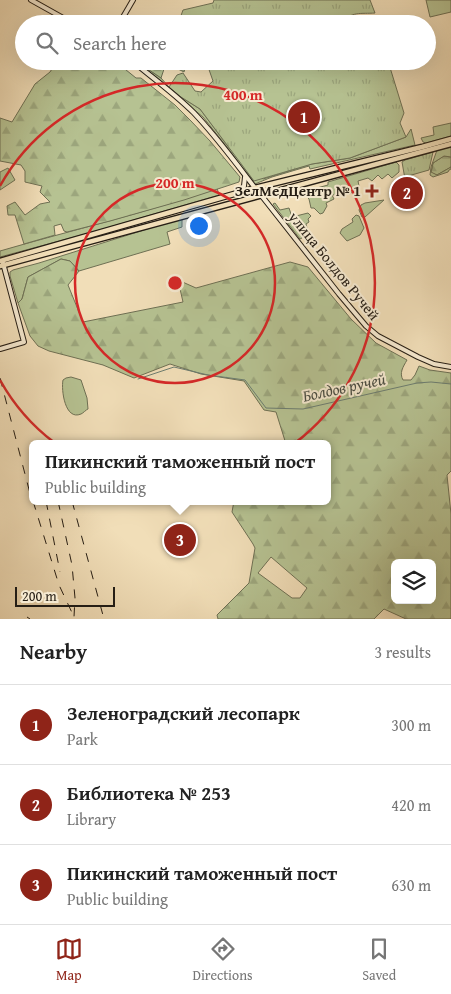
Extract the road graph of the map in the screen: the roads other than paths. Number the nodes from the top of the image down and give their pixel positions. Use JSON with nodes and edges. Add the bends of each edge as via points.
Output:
{"nodes":[{"id":1,"x":30,"y":0,"type":"edge"},
{"id":2,"x":133,"y":0,"type":"edge"},
{"id":3,"x":58,"y":15,"type":"edge"},
{"id":4,"x":124,"y":15,"type":"edge"},
{"id":5,"x":143,"y":70,"type":"edge"},
{"id":6,"x":451,"y":140,"type":"edge"},
{"id":7,"x":451,"y":144,"type":"edge"},
{"id":8,"x":245,"y":175,"type":"junction"},
{"id":9,"x":255,"y":188,"type":"junction"},
{"id":10,"x":238,"y":193,"type":"junction"},
{"id":11,"x":260,"y":195,"type":"junction"},
{"id":12,"x":1,"y":263,"type":"edge"},
{"id":13,"x":0,"y":349,"type":"edge"},
{"id":14,"x":451,"y":367,"type":"edge"}],
"edges":[{"from":1,"to":3,"type":"street"},
{"from":2,"to":4,"type":"street"},
{"from":5,"to":8,"type":"street","via":[[195,115]]},
{"from":6,"to":9,"type":"main road"},
{"from":7,"to":11,"type":"main road"},
{"from":8,"to":9,"type":"street"},
{"from":8,"to":10,"type":"street","via":[[245,183]]},
{"from":9,"to":10,"type":"main road"},
{"from":9,"to":11,"type":"main road"},
{"from":10,"to":12,"type":"main road"},
{"from":11,"to":12,"type":"main road"},
{"from":11,"to":14,"type":"street","name":"улица Болдов Ручей","via":[[366,326],[423,360]]},
{"from":12,"to":13,"type":"street","via":[[24,342]]}]}
